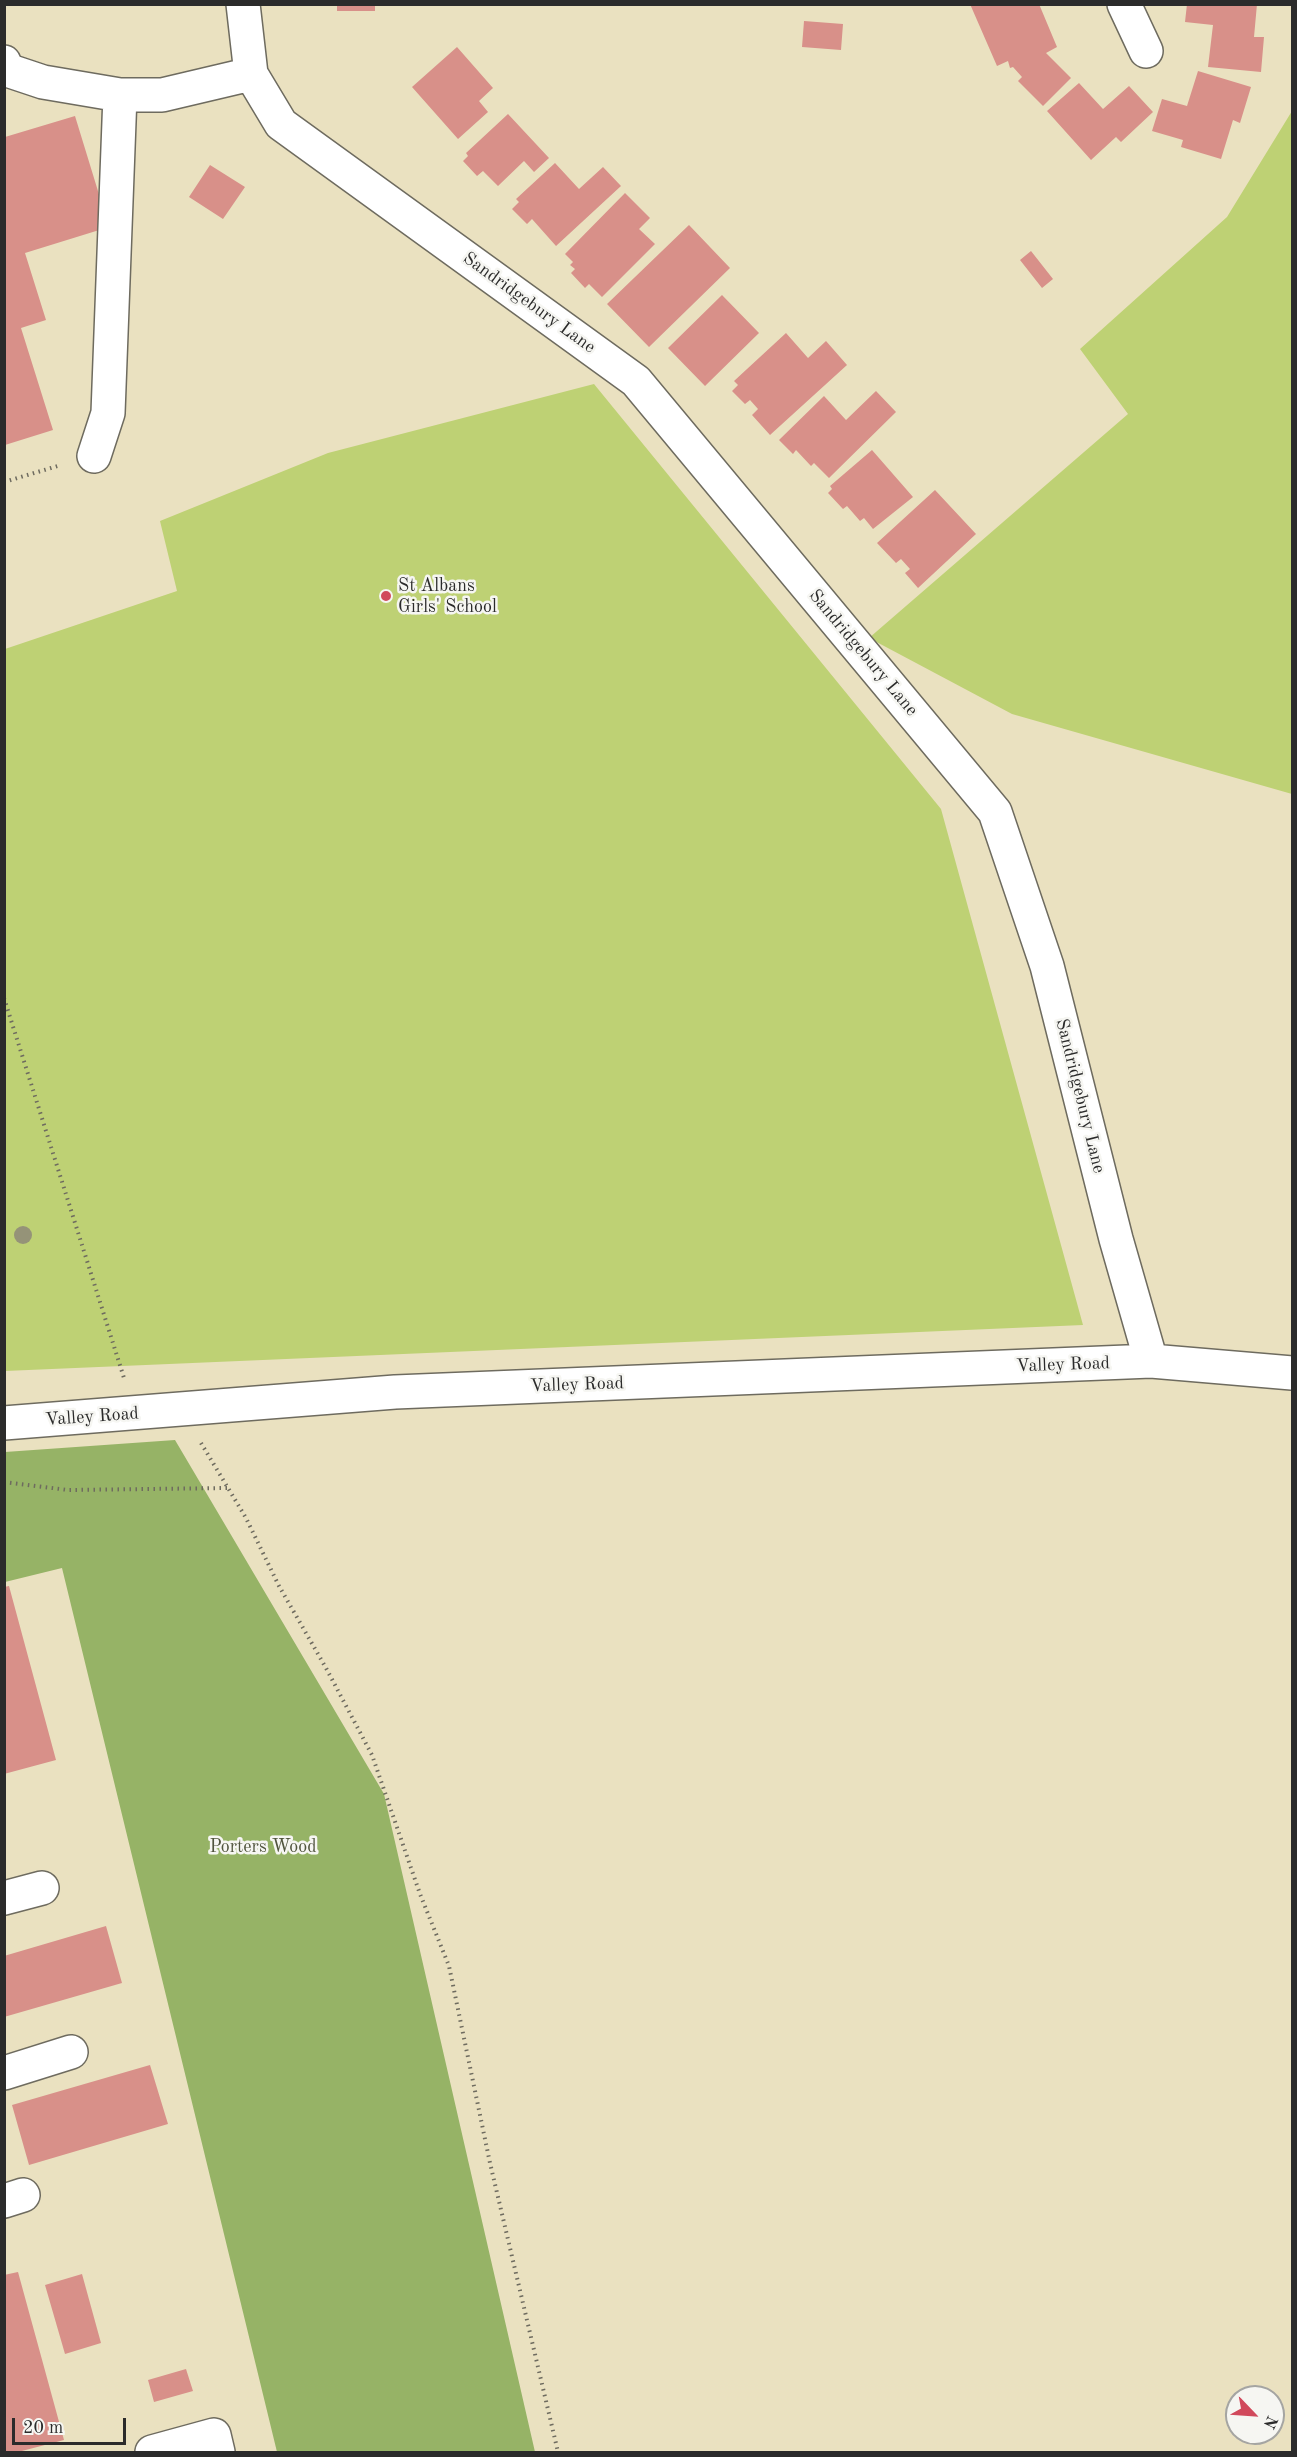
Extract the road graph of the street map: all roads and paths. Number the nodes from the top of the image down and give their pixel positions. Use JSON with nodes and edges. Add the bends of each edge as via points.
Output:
{"nodes":[{"id":1,"x":243,"y":4,"type":"edge"},
{"id":2,"x":1124,"y":4,"type":"edge"},
{"id":3,"x":1146,"y":51,"type":"dead end"},
{"id":4,"x":4,"y":62,"type":"edge"},
{"id":5,"x":251,"y":74,"type":"junction"},
{"id":6,"x":120,"y":95,"type":"junction"},
{"id":7,"x":94,"y":456,"type":"dead end"},
{"id":8,"x":63,"y":465,"type":"dead end"},
{"id":9,"x":4,"y":482,"type":"edge"},
{"id":10,"x":4,"y":998,"type":"edge"},
{"id":11,"x":1151,"y":1361,"type":"junction"},
{"id":12,"x":1293,"y":1373,"type":"edge"},
{"id":13,"x":177,"y":1411,"type":"junction"},
{"id":14,"x":136,"y":1414,"type":"junction"},
{"id":15,"x":4,"y":1423,"type":"edge"},
{"id":16,"x":4,"y":1482,"type":"edge"},
{"id":17,"x":229,"y":1488,"type":"junction"},
{"id":18,"x":42,"y":1888,"type":"dead end"},
{"id":19,"x":4,"y":1898,"type":"edge"},
{"id":20,"x":71,"y":2052,"type":"dead end"},
{"id":21,"x":4,"y":2073,"type":"edge"},
{"id":22,"x":152,"y":2452,"type":"edge"},
{"id":23,"x":218,"y":2452,"type":"edge"},
{"id":24,"x":558,"y":2452,"type":"edge"}],
"edges":[{"from":1,"to":5,"type":"street","name":"Sandridgebury Lane"},
{"from":2,"to":3,"type":"street"},
{"from":4,"to":6,"type":"street","via":[[7,70],[43,82]]},
{"from":5,"to":6,"type":"street","via":[[162,95]]},
{"from":5,"to":11,"type":"street","name":"Sandridgebury Lane","via":[[281,124],[636,381],[995,812],[1047,966]]},
{"from":6,"to":7,"type":"street","via":[[108,413]]},
{"from":8,"to":9,"type":"path"},
{"from":10,"to":14,"type":"path"},
{"from":11,"to":12,"type":"street"},
{"from":11,"to":13,"type":"street","name":"Valley Road","via":[[395,1392]]},
{"from":13,"to":14,"type":"street","name":"Valley Road"},
{"from":13,"to":17,"type":"path"},
{"from":14,"to":15,"type":"street","name":"Valley Road"},
{"from":16,"to":17,"type":"path","via":[[68,1490]]},
{"from":17,"to":24,"type":"path","via":[[372,1755],[449,1966],[490,2163]]},
{"from":18,"to":19,"type":"street"},
{"from":20,"to":21,"type":"street"},
{"from":22,"to":23,"type":"street","via":[[214,2434]]}]}
